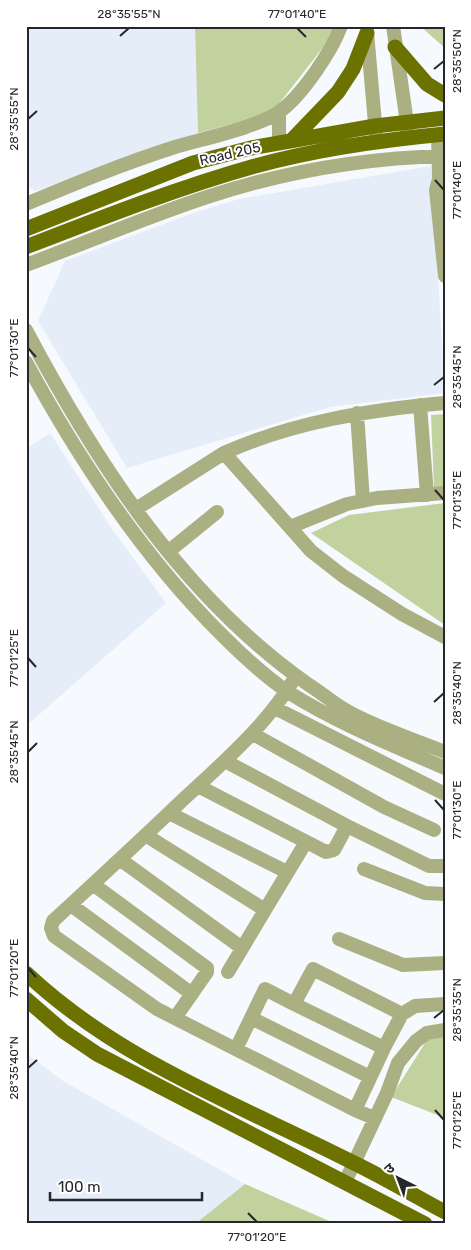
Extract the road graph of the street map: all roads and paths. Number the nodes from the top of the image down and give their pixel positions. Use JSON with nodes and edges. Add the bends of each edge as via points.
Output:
{"nodes":[{"id":1,"x":341,"y":26,"type":"edge"},
{"id":2,"x":393,"y":26,"type":"edge"},
{"id":3,"x":367,"y":29,"type":"edge"},
{"id":4,"x":395,"y":48,"type":"junction"},
{"id":5,"x":445,"y":96,"type":"edge"},
{"id":6,"x":279,"y":112,"type":"junction"},
{"id":7,"x":445,"y":118,"type":"edge"},
{"id":8,"x":375,"y":126,"type":"junction"},
{"id":9,"x":407,"y":130,"type":"junction"},
{"id":10,"x":441,"y":135,"type":"edge"},
{"id":11,"x":376,"y":141,"type":"junction"},
{"id":12,"x":285,"y":142,"type":"junction"},
{"id":13,"x":442,"y":156,"type":"edge"},
{"id":14,"x":442,"y":179,"type":"edge"},
{"id":15,"x":26,"y":204,"type":"edge"},
{"id":16,"x":442,"y":212,"type":"edge"},
{"id":17,"x":26,"y":229,"type":"edge"},
{"id":18,"x":443,"y":241,"type":"edge"},
{"id":19,"x":26,"y":247,"type":"edge"},
{"id":20,"x":26,"y":266,"type":"edge"},
{"id":21,"x":445,"y":271,"type":"edge"},
{"id":22,"x":445,"y":276,"type":"edge"},
{"id":23,"x":26,"y":330,"type":"edge"},
{"id":24,"x":26,"y":362,"type":"edge"},
{"id":25,"x":445,"y":403,"type":"edge"},
{"id":26,"x":420,"y":405,"type":"junction"},
{"id":27,"x":357,"y":413,"type":"junction"},
{"id":28,"x":224,"y":453,"type":"junction"},
{"id":29,"x":445,"y":493,"type":"edge"},
{"id":30,"x":427,"y":494,"type":"junction"},
{"id":31,"x":363,"y":501,"type":"junction"},
{"id":32,"x":136,"y":509,"type":"junction"},
{"id":33,"x":217,"y":512,"type":"dead end"},
{"id":34,"x":290,"y":527,"type":"junction"},
{"id":35,"x":169,"y":551,"type":"junction"},
{"id":36,"x":445,"y":637,"type":"edge"},
{"id":37,"x":296,"y":676,"type":"junction"},
{"id":38,"x":287,"y":691,"type":"junction"},
{"id":39,"x":275,"y":708,"type":"junction"},
{"id":40,"x":253,"y":734,"type":"junction"},
{"id":41,"x":445,"y":752,"type":"edge"},
{"id":42,"x":225,"y":761,"type":"junction"},
{"id":43,"x":445,"y":768,"type":"edge"},
{"id":44,"x":198,"y":786,"type":"junction"},
{"id":45,"x":445,"y":794,"type":"edge"},
{"id":46,"x":169,"y":813,"type":"junction"},
{"id":47,"x":347,"y":826,"type":"junction"},
{"id":48,"x":434,"y":830,"type":"dead end"},
{"id":49,"x":147,"y":836,"type":"junction"},
{"id":50,"x":306,"y":842,"type":"junction"},
{"id":51,"x":121,"y":860,"type":"junction"},
{"id":52,"x":445,"y":866,"type":"edge"},
{"id":53,"x":364,"y":869,"type":"dead end"},
{"id":54,"x":287,"y":872,"type":"junction"},
{"id":55,"x":94,"y":885,"type":"junction"},
{"id":56,"x":445,"y":894,"type":"edge"},
{"id":57,"x":71,"y":905,"type":"junction"},
{"id":58,"x":265,"y":910,"type":"junction"},
{"id":59,"x":339,"y":939,"type":"dead end"},
{"id":60,"x":242,"y":948,"type":"junction"},
{"id":61,"x":445,"y":963,"type":"edge"},
{"id":62,"x":228,"y":972,"type":"dead end"},
{"id":63,"x":26,"y":973,"type":"edge"},
{"id":64,"x":192,"y":994,"type":"junction"},
{"id":65,"x":26,"y":999,"type":"edge"},
{"id":66,"x":294,"y":1004,"type":"junction"},
{"id":67,"x":445,"y":1004,"type":"edge"},
{"id":68,"x":402,"y":1014,"type":"junction"},
{"id":69,"x":175,"y":1018,"type":"junction"},
{"id":70,"x":251,"y":1018,"type":"junction"},
{"id":71,"x":445,"y":1030,"type":"edge"},
{"id":72,"x":384,"y":1048,"type":"junction"},
{"id":73,"x":236,"y":1049,"type":"junction"},
{"id":74,"x":370,"y":1077,"type":"junction"},
{"id":75,"x":355,"y":1110,"type":"junction"},
{"id":76,"x":374,"y":1118,"type":"junction"},
{"id":77,"x":354,"y":1163,"type":"junction"},
{"id":78,"x":345,"y":1182,"type":"junction"},
{"id":79,"x":445,"y":1212,"type":"edge"},
{"id":80,"x":425,"y":1224,"type":"edge"}],
"edges":[{"from":1,"to":6,"type":"street","via":[[299,93]]},
{"from":2,"to":4,"type":"street"},
{"from":3,"to":8,"type":"street"},
{"from":3,"to":12,"type":"main road","via":[[353,69],[338,92]]},
{"from":4,"to":5,"type":"main road","via":[[427,84]]},
{"from":4,"to":9,"type":"street"},
{"from":6,"to":12,"type":"street"},
{"from":6,"to":15,"type":"street","via":[[251,125],[171,148],[93,176]]},
{"from":7,"to":9,"type":"main road","name":"Road 205"},
{"from":8,"to":9,"type":"main road","name":"Road 205"},
{"from":8,"to":11,"type":"street"},
{"from":8,"to":12,"type":"main road","name":"Road 205"},
{"from":9,"to":10,"type":"main road","name":"Road 205"},
{"from":9,"to":11,"type":"main road","name":"Road 205"},
{"from":10,"to":13,"type":"street"},
{"from":11,"to":19,"type":"main road","name":"Road 205","via":[[255,166]]},
{"from":12,"to":17,"type":"main road","name":"Road 205","via":[[193,163]]},
{"from":13,"to":14,"type":"street"},
{"from":13,"to":20,"type":"street","via":[[384,159],[267,180],[206,197]]},
{"from":14,"to":16,"type":"street","via":[[436,185]]},
{"from":16,"to":18,"type":"street"},
{"from":18,"to":21,"type":"street"},
{"from":21,"to":22,"type":"street"},
{"from":23,"to":32,"type":"street","via":[[62,396],[121,491]]},
{"from":24,"to":38,"type":"street","via":[[55,415],[118,513],[196,610],[246,658]]},
{"from":25,"to":26,"type":"street"},
{"from":26,"to":27,"type":"street"},
{"from":26,"to":30,"type":"street"},
{"from":27,"to":28,"type":"street"},
{"from":27,"to":31,"type":"street"},
{"from":28,"to":32,"type":"street"},
{"from":28,"to":34,"type":"street"},
{"from":29,"to":30,"type":"street"},
{"from":30,"to":31,"type":"street"},
{"from":31,"to":34,"type":"street","via":[[318,514]]},
{"from":32,"to":35,"type":"street"},
{"from":33,"to":35,"type":"street"},
{"from":34,"to":36,"type":"street","via":[[311,552],[342,576]]},
{"from":35,"to":37,"type":"street","via":[[220,610]]},
{"from":37,"to":38,"type":"street"},
{"from":37,"to":41,"type":"street","via":[[347,711]]},
{"from":38,"to":39,"type":"street"},
{"from":38,"to":43,"type":"street","via":[[357,730]]},
{"from":39,"to":40,"type":"street"},
{"from":39,"to":45,"type":"street"},
{"from":40,"to":42,"type":"street"},
{"from":40,"to":48,"type":"street","via":[[384,807]]},
{"from":42,"to":44,"type":"street"},
{"from":42,"to":47,"type":"street"},
{"from":44,"to":46,"type":"street"},
{"from":44,"to":50,"type":"street"},
{"from":46,"to":49,"type":"street"},
{"from":46,"to":54,"type":"street"},
{"from":47,"to":50,"type":"street","via":[[332,852]]},
{"from":47,"to":52,"type":"street","via":[[429,866]]},
{"from":49,"to":51,"type":"street"},
{"from":49,"to":58,"type":"street"},
{"from":50,"to":54,"type":"street"},
{"from":51,"to":55,"type":"street"},
{"from":51,"to":60,"type":"street"},
{"from":53,"to":56,"type":"street","via":[[425,894]]},
{"from":54,"to":58,"type":"street"},
{"from":55,"to":57,"type":"street"},
{"from":55,"to":64,"type":"street","via":[[207,968]]},
{"from":57,"to":64,"type":"street"},
{"from":57,"to":69,"type":"street","via":[[53,921],[54,936],[157,1009]]},
{"from":58,"to":60,"type":"street"},
{"from":59,"to":61,"type":"street","via":[[403,965]]},
{"from":60,"to":62,"type":"street"},
{"from":63,"to":77,"type":"main road","via":[[112,1039],[189,1082]]},
{"from":64,"to":69,"type":"street"},
{"from":65,"to":78,"type":"main road","via":[[64,1032],[97,1054]]},
{"from":66,"to":68,"type":"street","via":[[313,969]]},
{"from":66,"to":70,"type":"street","via":[[265,989]]},
{"from":66,"to":72,"type":"street"},
{"from":67,"to":68,"type":"street","via":[[415,1006]]},
{"from":68,"to":72,"type":"street"},
{"from":69,"to":73,"type":"street"},
{"from":70,"to":73,"type":"street"},
{"from":70,"to":74,"type":"street"},
{"from":71,"to":76,"type":"street","via":[[428,1033],[410,1048],[398,1063]]},
{"from":72,"to":74,"type":"street"},
{"from":73,"to":75,"type":"street"},
{"from":74,"to":75,"type":"street"},
{"from":75,"to":76,"type":"street"},
{"from":76,"to":77,"type":"street"},
{"from":77,"to":78,"type":"street"},
{"from":77,"to":79,"type":"main road"},
{"from":78,"to":80,"type":"main road"}]}
